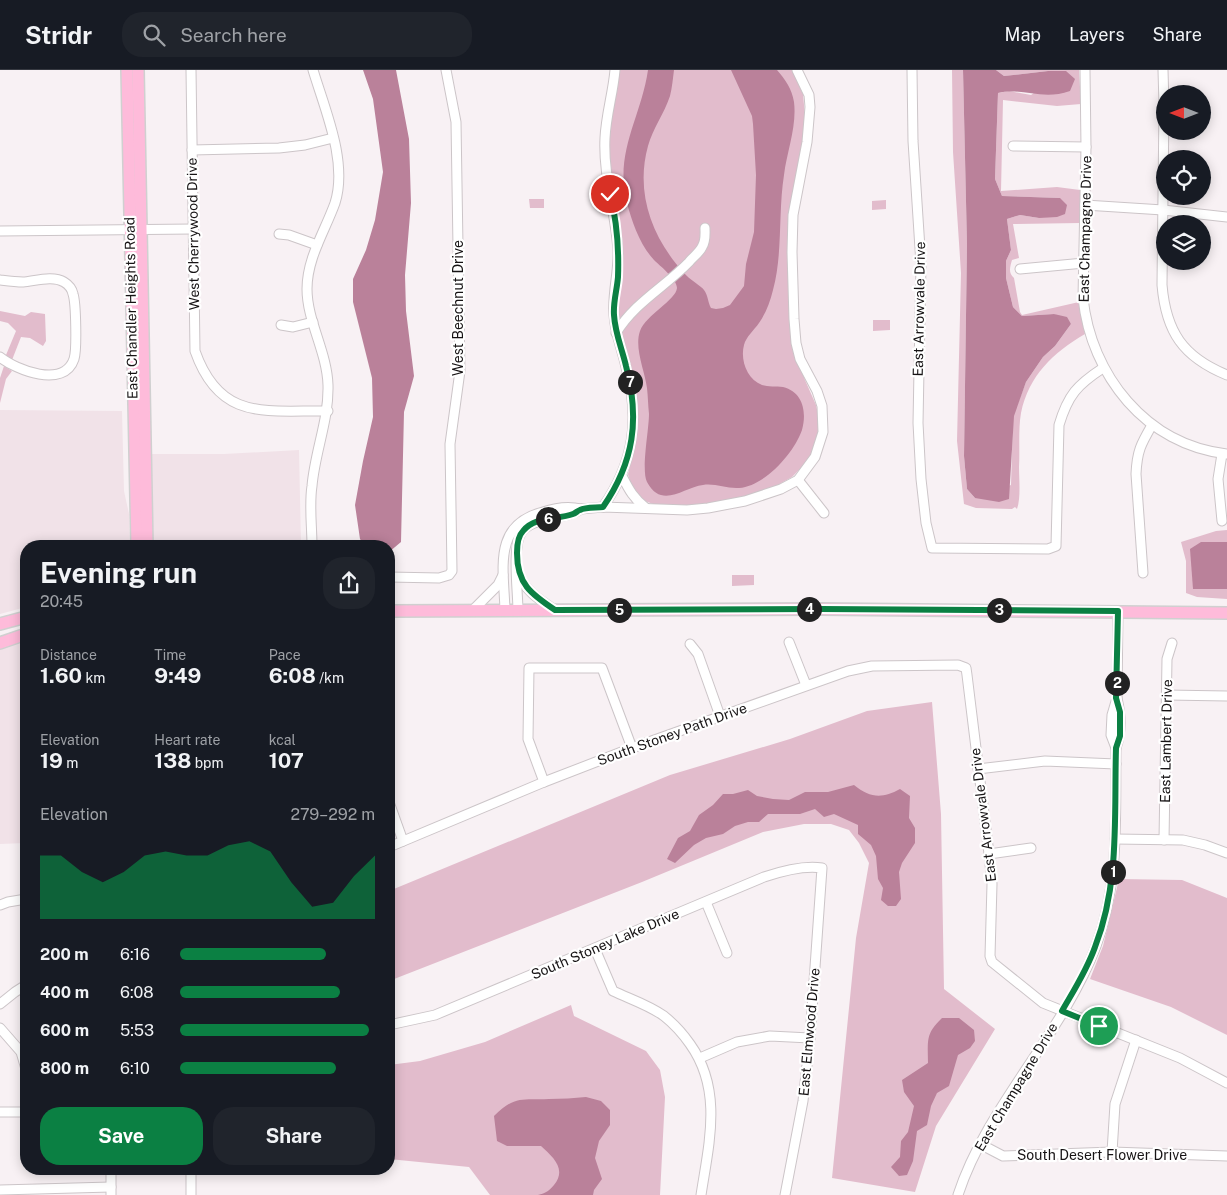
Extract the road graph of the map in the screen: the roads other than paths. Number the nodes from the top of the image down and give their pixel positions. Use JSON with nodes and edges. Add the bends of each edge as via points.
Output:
{"nodes":[{"id":1,"x":127,"y":70,"type":"edge"},
{"id":2,"x":138,"y":70,"type":"edge"},
{"id":3,"x":191,"y":70,"type":"edge"},
{"id":4,"x":313,"y":70,"type":"edge"},
{"id":5,"x":446,"y":70,"type":"edge"},
{"id":6,"x":615,"y":70,"type":"edge"},
{"id":7,"x":797,"y":70,"type":"edge"},
{"id":8,"x":912,"y":70,"type":"edge"},
{"id":9,"x":1085,"y":70,"type":"edge"},
{"id":10,"x":1163,"y":70,"type":"edge"},
{"id":11,"x":333,"y":138,"type":"junction"},
{"id":12,"x":1013,"y":146,"type":"dead end"},
{"id":13,"x":1086,"y":147,"type":"junction"},
{"id":14,"x":192,"y":150,"type":"junction"},
{"id":15,"x":1085,"y":205,"type":"junction"},
{"id":16,"x":1163,"y":210,"type":"junction"},
{"id":17,"x":1227,"y":217,"type":"edge"},
{"id":18,"x":705,"y":228,"type":"dead end"},
{"id":19,"x":194,"y":229,"type":"junction"},
{"id":20,"x":141,"y":230,"type":"junction"},
{"id":21,"x":0,"y":231,"type":"edge"},
{"id":22,"x":129,"y":231,"type":"junction"},
{"id":23,"x":279,"y":234,"type":"dead end"},
{"id":24,"x":317,"y":246,"type":"junction"},
{"id":25,"x":1084,"y":263,"type":"junction"},
{"id":26,"x":1020,"y":269,"type":"dead end"},
{"id":27,"x":0,"y":280,"type":"edge"},
{"id":28,"x":313,"y":322,"type":"junction"},
{"id":29,"x":282,"y":325,"type":"dead end"},
{"id":30,"x":616,"y":333,"type":"junction"},
{"id":31,"x":0,"y":357,"type":"edge"},
{"id":32,"x":1103,"y":368,"type":"junction"},
{"id":33,"x":1227,"y":375,"type":"edge"},
{"id":34,"x":217,"y":391,"type":"junction"},
{"id":35,"x":210,"y":399,"type":"dead end"},
{"id":36,"x":328,"y":410,"type":"junction"},
{"id":37,"x":1152,"y":424,"type":"junction"},
{"id":38,"x":1225,"y":454,"type":"edge"},
{"id":39,"x":622,"y":476,"type":"junction"},
{"id":40,"x":798,"y":480,"type":"junction"},
{"id":41,"x":603,"y":507,"type":"junction"},
{"id":42,"x":646,"y":508,"type":"junction"},
{"id":43,"x":581,"y":509,"type":"junction"},
{"id":44,"x":824,"y":513,"type":"dead end"},
{"id":45,"x":1222,"y":521,"type":"dead end"},
{"id":46,"x":508,"y":538,"type":"junction"},
{"id":47,"x":137,"y":540,"type":"edge"},
{"id":48,"x":147,"y":540,"type":"edge"},
{"id":49,"x":312,"y":540,"type":"edge"},
{"id":50,"x":518,"y":541,"type":"junction"},
{"id":51,"x":504,"y":570,"type":"junction"},
{"id":52,"x":517,"y":570,"type":"junction"},
{"id":53,"x":1143,"y":573,"type":"dead end"},
{"id":54,"x":395,"y":578,"type":"edge"},
{"id":55,"x":555,"y":610,"type":"junction"},
{"id":56,"x":395,"y":611,"type":"edge"},
{"id":57,"x":472,"y":611,"type":"junction"},
{"id":58,"x":505,"y":611,"type":"junction"},
{"id":59,"x":518,"y":611,"type":"junction"},
{"id":60,"x":1118,"y":611,"type":"junction"},
{"id":61,"x":1227,"y":613,"type":"edge"},
{"id":62,"x":20,"y":619,"type":"edge"},
{"id":63,"x":0,"y":624,"type":"edge"},
{"id":64,"x":20,"y":636,"type":"edge"},
{"id":65,"x":0,"y":642,"type":"edge"},
{"id":66,"x":789,"y":642,"type":"dead end"},
{"id":67,"x":1172,"y":643,"type":"dead end"},
{"id":68,"x":690,"y":644,"type":"dead end"},
{"id":69,"x":966,"y":668,"type":"joint"},
{"id":70,"x":806,"y":685,"type":"junction"},
{"id":71,"x":1167,"y":695,"type":"junction"},
{"id":72,"x":1227,"y":696,"type":"edge"},
{"id":73,"x":720,"y":716,"type":"junction"},
{"id":74,"x":632,"y":748,"type":"junction"},
{"id":75,"x":1116,"y":764,"type":"junction"},
{"id":76,"x":978,"y":768,"type":"junction"},
{"id":77,"x":544,"y":782,"type":"junction"},
{"id":78,"x":395,"y":824,"type":"edge"},
{"id":79,"x":1115,"y":838,"type":"junction"},
{"id":80,"x":1164,"y":840,"type":"junction"},
{"id":81,"x":403,"y":841,"type":"junction"},
{"id":82,"x":395,"y":844,"type":"edge"},
{"id":83,"x":1031,"y":848,"type":"dead end"},
{"id":84,"x":1227,"y":853,"type":"edge"},
{"id":85,"x":989,"y":854,"type":"junction"},
{"id":86,"x":822,"y":868,"type":"joint"},
{"id":87,"x":20,"y":900,"type":"edge"},
{"id":88,"x":706,"y":902,"type":"junction"},
{"id":89,"x":0,"y":905,"type":"edge"},
{"id":90,"x":595,"y":949,"type":"junction"},
{"id":91,"x":727,"y":953,"type":"dead end"},
{"id":92,"x":20,"y":989,"type":"edge"},
{"id":93,"x":0,"y":1004,"type":"edge"},
{"id":94,"x":1062,"y":1011,"type":"junction"},
{"id":95,"x":395,"y":1024,"type":"edge"},
{"id":96,"x":0,"y":1028,"type":"edge"},
{"id":97,"x":810,"y":1038,"type":"junction"},
{"id":98,"x":1136,"y":1040,"type":"junction"},
{"id":99,"x":20,"y":1051,"type":"edge"},
{"id":100,"x":700,"y":1058,"type":"junction"},
{"id":101,"x":1227,"y":1083,"type":"edge"},
{"id":102,"x":0,"y":1112,"type":"edge"},
{"id":103,"x":20,"y":1112,"type":"edge"},
{"id":104,"x":980,"y":1144,"type":"junction"},
{"id":105,"x":1112,"y":1152,"type":"junction"},
{"id":106,"x":1227,"y":1156,"type":"edge"},
{"id":107,"x":111,"y":1175,"type":"edge"},
{"id":108,"x":191,"y":1175,"type":"edge"},
{"id":109,"x":0,"y":1190,"type":"edge"},
{"id":110,"x":111,"y":1191,"type":"edge"},
{"id":111,"x":191,"y":1195,"type":"edge"},
{"id":112,"x":701,"y":1195,"type":"edge"},
{"id":113,"x":785,"y":1195,"type":"edge"},
{"id":114,"x":958,"y":1195,"type":"edge"}],
"edges":[{"from":1,"to":22,"type":"main road","name":"East Chandler Heights Road"},
{"from":2,"to":20,"type":"main road","name":"East Chandler Heights Road"},
{"from":3,"to":14,"type":"street","name":"West Cherrywood Drive"},
{"from":4,"to":11,"type":"street"},
{"from":5,"to":54,"type":"street","name":"West Beechnut Drive","via":[[456,122],[460,371],[450,444],[452,571],[439,578]]},
{"from":6,"to":30,"type":"street","via":[[605,138],[607,182],[618,252]]},
{"from":7,"to":40,"type":"street","via":[[809,95],[810,107],[793,215],[796,335],[800,359],[817,391],[824,419],[820,447]]},
{"from":8,"to":32,"type":"street","name":"East Arrowvale Drive","via":[[921,264],[918,423],[921,479],[932,548],[1048,549],[1056,546],[1059,425],[1074,391]]},
{"from":9,"to":13,"type":"street","name":"East Champagne Drive"},
{"from":10,"to":16,"type":"street"},
{"from":11,"to":14,"type":"street","via":[[279,148]]},
{"from":11,"to":24,"type":"street","via":[[339,178],[335,201]]},
{"from":12,"to":13,"type":"street"},
{"from":13,"to":15,"type":"street","name":"East Champagne Drive"},
{"from":14,"to":19,"type":"street","name":"West Cherrywood Drive"},
{"from":15,"to":16,"type":"street"},
{"from":15,"to":25,"type":"street","name":"East Champagne Drive"},
{"from":16,"to":17,"type":"street"},
{"from":16,"to":33,"type":"street","via":[[1162,285],[1164,308],[1172,329],[1194,357]]},
{"from":18,"to":30,"type":"street","via":[[702,248],[640,303]]},
{"from":19,"to":20,"type":"street"},
{"from":19,"to":34,"type":"street","name":"West Cherrywood Drive","via":[[196,351],[202,371]]},
{"from":20,"to":22,"type":"street"},
{"from":20,"to":48,"type":"main road","name":"East Chandler Heights Road"},
{"from":21,"to":22,"type":"street"},
{"from":22,"to":47,"type":"main road","name":"East Chandler Heights Road"},
{"from":23,"to":24,"type":"street"},
{"from":24,"to":28,"type":"street","via":[[308,272],[307,289]]},
{"from":25,"to":26,"type":"street"},
{"from":25,"to":32,"type":"street","name":"East Champagne Drive","via":[[1085,316]]},
{"from":27,"to":31,"type":"street","via":[[20,282],[54,278],[72,288],[75,348],[74,360],[56,374],[31,373]]},
{"from":28,"to":29,"type":"street","via":[[293,327]]},
{"from":28,"to":36,"type":"street","via":[[326,371]]},
{"from":30,"to":39,"type":"street","via":[[633,396],[634,427]]},
{"from":32,"to":37,"type":"street","name":"East Champagne Drive","via":[[1120,393]]},
{"from":34,"to":35,"type":"street"},
{"from":34,"to":36,"type":"street","via":[[233,402],[259,410]]},
{"from":36,"to":49,"type":"street","via":[[312,486]]},
{"from":37,"to":38,"type":"street","name":"East Champagne Drive","via":[[1180,441]]},
{"from":37,"to":53,"type":"street","via":[[1136,459]]},
{"from":38,"to":45,"type":"street","via":[[1218,480]]},
{"from":39,"to":41,"type":"street"},
{"from":39,"to":42,"type":"street","via":[[630,494]]},
{"from":40,"to":42,"type":"street","via":[[736,503],[687,510]]},
{"from":40,"to":44,"type":"street"},
{"from":41,"to":42,"type":"street"},
{"from":41,"to":43,"type":"street"},
{"from":43,"to":46,"type":"street","via":[[572,507],[531,515],[519,522]]},
{"from":43,"to":50,"type":"street","via":[[574,514],[531,524],[521,532]]},
{"from":46,"to":50,"type":"street"},
{"from":46,"to":51,"type":"street","via":[[504,546]]},
{"from":50,"to":52,"type":"street"},
{"from":51,"to":52,"type":"street"},
{"from":51,"to":57,"type":"street","via":[[498,585]]},
{"from":51,"to":58,"type":"street"},
{"from":52,"to":55,"type":"street","via":[[526,587]]},
{"from":52,"to":59,"type":"street"},
{"from":55,"to":59,"type":"main road"},
{"from":55,"to":60,"type":"main road"},
{"from":56,"to":57,"type":"main road"},
{"from":57,"to":58,"type":"main road"},
{"from":58,"to":59,"type":"main road"},
{"from":60,"to":61,"type":"main road"},
{"from":60,"to":75,"type":"street","name":"East Champagne Drive","via":[[1116,698],[1120,712],[1111,735],[1116,748]]},
{"from":62,"to":63,"type":"main road"},
{"from":64,"to":65,"type":"main road"},
{"from":66,"to":70,"type":"street"},
{"from":67,"to":71,"type":"street","name":"East Lambert Drive","via":[[1167,659]]},
{"from":68,"to":73,"type":"street","via":[[698,654]]},
{"from":69,"to":70,"type":"street","name":"South Stoney Path Drive","via":[[958,665],[872,666]]},
{"from":69,"to":76,"type":"street","name":"East Arrowvale Drive"},
{"from":70,"to":73,"type":"street","name":"South Stoney Path Drive"},
{"from":71,"to":72,"type":"street"},
{"from":71,"to":80,"type":"street","name":"East Lambert Drive"},
{"from":73,"to":74,"type":"street","name":"South Stoney Path Drive"},
{"from":74,"to":77,"type":"street","name":"South Stoney Path Drive"},
{"from":74,"to":77,"type":"street","via":[[602,668],[529,668],[528,739]]},
{"from":75,"to":76,"type":"street","via":[[1045,761]]},
{"from":75,"to":79,"type":"street","name":"East Champagne Drive"},
{"from":76,"to":85,"type":"street","name":"East Arrowvale Drive"},
{"from":77,"to":81,"type":"street","name":"South Stoney Path Drive"},
{"from":78,"to":81,"type":"street"},
{"from":79,"to":80,"type":"street"},
{"from":79,"to":94,"type":"street","name":"East Champagne Drive","via":[[1110,894],[1096,946]]},
{"from":80,"to":84,"type":"street","via":[[1183,840]]},
{"from":81,"to":82,"type":"street","name":"South Stoney Path Drive"},
{"from":83,"to":85,"type":"street"},
{"from":85,"to":94,"type":"street","name":"East Arrowvale Drive","via":[[992,962],[1043,1004]]},
{"from":86,"to":88,"type":"street","name":"South Stoney Lake Drive","via":[[778,872]]},
{"from":86,"to":97,"type":"street","name":"East Elmwood Drive"},
{"from":87,"to":89,"type":"street"},
{"from":88,"to":90,"type":"street","name":"South Stoney Lake Drive"},
{"from":88,"to":91,"type":"street"},
{"from":90,"to":95,"type":"street","name":"South Stoney Lake Drive","via":[[435,1015]]},
{"from":90,"to":100,"type":"street","via":[[612,991],[664,1016],[682,1033]]},
{"from":92,"to":93,"type":"street"},
{"from":94,"to":98,"type":"street"},
{"from":94,"to":104,"type":"street","name":"East Champagne Drive"},
{"from":96,"to":99,"type":"street"},
{"from":97,"to":100,"type":"street","via":[[770,1036],[745,1040]]},
{"from":97,"to":113,"type":"street","name":"East Elmwood Drive","via":[[803,1101]]},
{"from":98,"to":101,"type":"street","via":[[1180,1058]]},
{"from":98,"to":105,"type":"street","via":[[1116,1104]]},
{"from":100,"to":112,"type":"street","via":[[712,1101]]},
{"from":102,"to":103,"type":"street"},
{"from":104,"to":105,"type":"street","name":"South Desert Flower Drive","via":[[1004,1156]]},
{"from":104,"to":114,"type":"street","name":"East Champagne Drive"},
{"from":105,"to":106,"type":"street","name":"South Desert Flower Drive"},
{"from":107,"to":110,"type":"street"},
{"from":108,"to":111,"type":"street"},
{"from":109,"to":110,"type":"street"}]}
